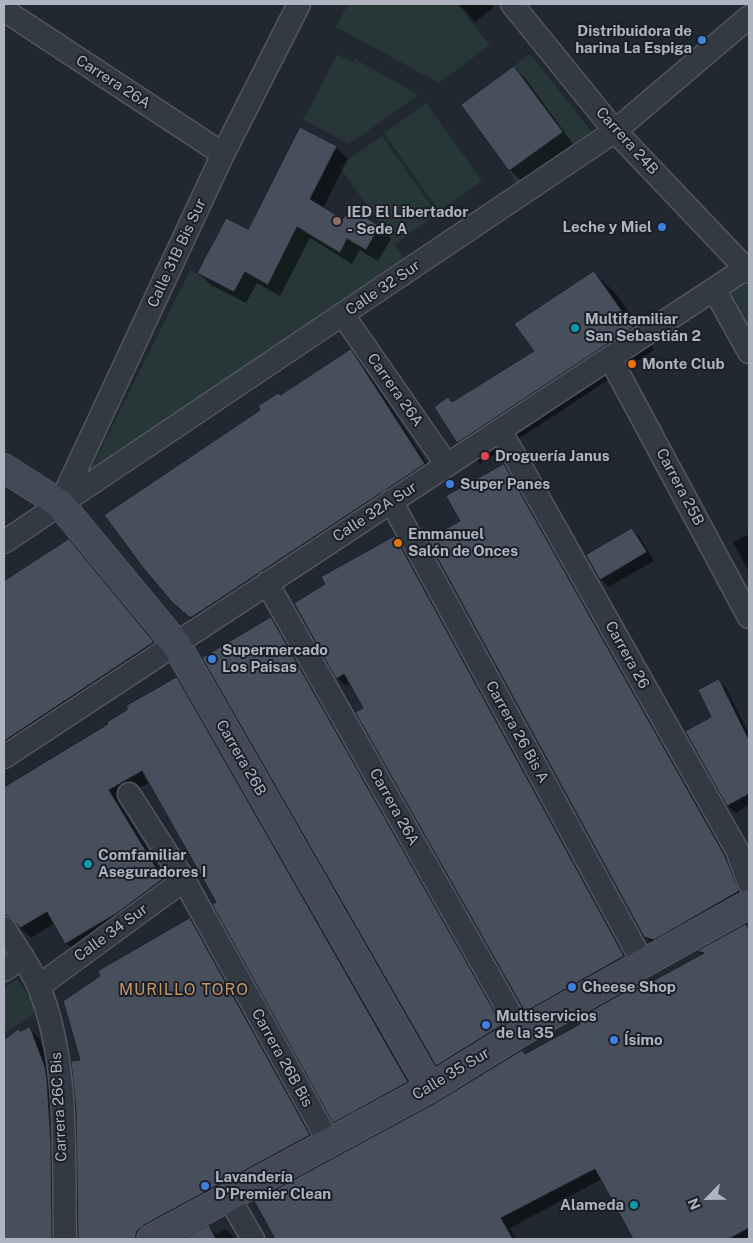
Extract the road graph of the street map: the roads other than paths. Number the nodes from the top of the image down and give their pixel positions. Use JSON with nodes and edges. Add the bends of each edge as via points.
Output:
{"nodes":[{"id":1,"x":299,"y":4,"type":"edge"},
{"id":2,"x":512,"y":4,"type":"edge"},
{"id":3,"x":4,"y":10,"type":"edge"},
{"id":4,"x":749,"y":17,"type":"edge"},
{"id":5,"x":615,"y":131,"type":"junction"},
{"id":6,"x":223,"y":154,"type":"junction"},
{"id":7,"x":747,"y":270,"type":"edge"},
{"id":8,"x":714,"y":289,"type":"junction"},
{"id":9,"x":343,"y":315,"type":"junction"},
{"id":10,"x":749,"y":352,"type":"edge"},
{"id":11,"x":610,"y":358,"type":"junction"},
{"id":12,"x":500,"y":430,"type":"junction"},
{"id":13,"x":447,"y":465,"type":"junction"},
{"id":14,"x":4,"y":468,"type":"edge"},
{"id":15,"x":391,"y":501,"type":"junction"},
{"id":16,"x":60,"y":504,"type":"junction"},
{"id":17,"x":4,"y":542,"type":"edge"},
{"id":18,"x":267,"y":583,"type":"junction"},
{"id":19,"x":749,"y":617,"type":"edge"},
{"id":20,"x":176,"y":644,"type":"junction"},
{"id":21,"x":4,"y":756,"type":"edge"},
{"id":22,"x":129,"y":794,"type":"dead end"},
{"id":23,"x":184,"y":880,"type":"junction"},
{"id":24,"x":749,"y":883,"type":"edge"},
{"id":25,"x":749,"y":904,"type":"edge"},
{"id":26,"x":4,"y":928,"type":"edge"},
{"id":27,"x":23,"y":957,"type":"junction"},
{"id":28,"x":643,"y":964,"type":"junction"},
{"id":29,"x":4,"y":970,"type":"edge"},
{"id":30,"x":39,"y":986,"type":"junction"},
{"id":31,"x":521,"y":1032,"type":"junction"},
{"id":32,"x":430,"y":1088,"type":"junction"},
{"id":33,"x":329,"y":1142,"type":"junction"},
{"id":34,"x":228,"y":1196,"type":"junction"},
{"id":35,"x":65,"y":1239,"type":"edge"},
{"id":36,"x":151,"y":1239,"type":"edge"},
{"id":37,"x":253,"y":1239,"type":"edge"}],
"edges":[{"from":1,"to":6,"type":"street","name":"Calle 31B Bis Sur"},
{"from":2,"to":5,"type":"street","name":"Carrera 24B"},
{"from":3,"to":6,"type":"street","name":"Carrera 26A"},
{"from":4,"to":5,"type":"street","name":"Calle 32 Sur"},
{"from":5,"to":7,"type":"street","name":"Carrera 24B"},
{"from":5,"to":9,"type":"street","name":"Calle 32 Sur"},
{"from":6,"to":16,"type":"street","name":"Calle 31B Bis Sur"},
{"from":7,"to":8,"type":"street","name":"Calle 32A Sur"},
{"from":8,"to":10,"type":"street"},
{"from":8,"to":11,"type":"street","name":"Calle 32A Sur"},
{"from":9,"to":13,"type":"street","name":"Carrera 26A"},
{"from":9,"to":16,"type":"street","name":"Calle 32 Sur"},
{"from":11,"to":12,"type":"street","name":"Calle 32A Sur"},
{"from":11,"to":19,"type":"street","name":"Carrera 25B"},
{"from":12,"to":13,"type":"street","name":"Calle 32A Sur"},
{"from":12,"to":24,"type":"street","name":"Carrera 26","via":[[737,850]]},
{"from":13,"to":15,"type":"street","name":"Calle 32A Sur"},
{"from":14,"to":16,"type":"street","name":"Carrera 26B"},
{"from":15,"to":18,"type":"street","name":"Calle 32A Sur"},
{"from":15,"to":28,"type":"street","name":"Carrera 26 Bis A"},
{"from":16,"to":17,"type":"street","name":"Calle 32 Sur"},
{"from":16,"to":20,"type":"street","name":"Carrera 26B"},
{"from":18,"to":20,"type":"street","name":"Calle 32A Sur"},
{"from":18,"to":31,"type":"street","name":"Carrera 26A"},
{"from":20,"to":21,"type":"street","name":"Calle 32A Sur"},
{"from":20,"to":32,"type":"street","name":"Carrera 26B"},
{"from":22,"to":23,"type":"street","name":"Carrera 26B Bis"},
{"from":23,"to":30,"type":"street","name":"Calle 34 Sur"},
{"from":23,"to":33,"type":"street","name":"Carrera 26B Bis"},
{"from":25,"to":28,"type":"street","name":"Calle 35 Sur"},
{"from":26,"to":27,"type":"street","name":"Carrera 26C Bis"},
{"from":27,"to":29,"type":"street"},
{"from":27,"to":30,"type":"street","name":"Carrera 26C Bis"},
{"from":28,"to":31,"type":"street","name":"Calle 35 Sur"},
{"from":30,"to":35,"type":"street","name":"Carrera 26C Bis","via":[[60,1070]]},
{"from":31,"to":32,"type":"street","name":"Calle 35 Sur"},
{"from":32,"to":33,"type":"street","name":"Calle 35 Sur"},
{"from":33,"to":34,"type":"street","name":"Calle 35 Sur"},
{"from":34,"to":36,"type":"street","name":"Calle 35 Sur"},
{"from":34,"to":37,"type":"street"}]}
